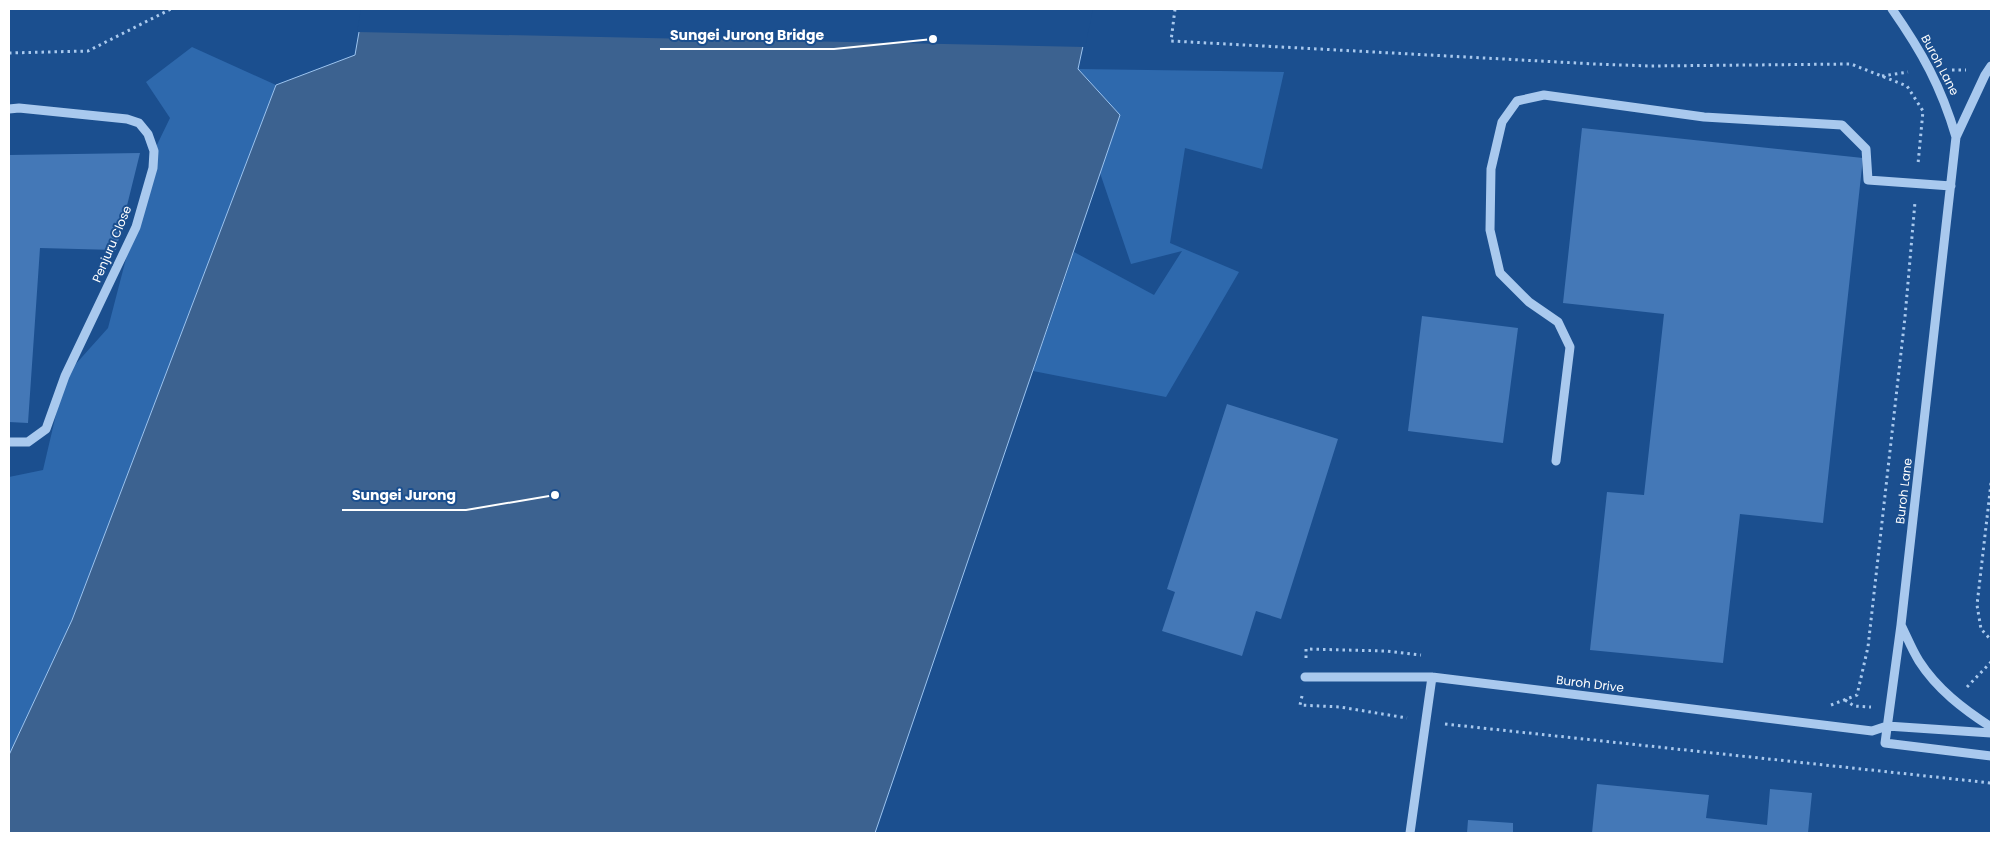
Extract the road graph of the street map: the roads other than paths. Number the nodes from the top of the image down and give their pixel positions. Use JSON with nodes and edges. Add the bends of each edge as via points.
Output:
{"nodes":[{"id":1,"x":1892,"y":9,"type":"edge"},
{"id":2,"x":1991,"y":66,"type":"edge"},
{"id":3,"x":9,"y":109,"type":"edge"},
{"id":4,"x":1956,"y":137,"type":"junction"},
{"id":5,"x":1951,"y":186,"type":"junction"},
{"id":6,"x":9,"y":442,"type":"edge"},
{"id":7,"x":1556,"y":461,"type":"dead end"},
{"id":8,"x":1901,"y":625,"type":"junction"},
{"id":9,"x":1305,"y":676,"type":"road end"},
{"id":10,"x":1432,"y":677,"type":"junction"},
{"id":11,"x":1887,"y":726,"type":"junction"},
{"id":12,"x":1991,"y":727,"type":"edge"},
{"id":13,"x":1872,"y":731,"type":"junction"},
{"id":14,"x":1991,"y":733,"type":"edge"},
{"id":15,"x":1885,"y":743,"type":"junction"},
{"id":16,"x":1991,"y":756,"type":"edge"},
{"id":17,"x":1410,"y":833,"type":"edge"}],
"edges":[{"from":1,"to":4,"type":"street","name":"Buroh Lane","via":[[1935,77]]},
{"from":2,"to":4,"type":"street","name":"Buroh Lane"},
{"from":3,"to":6,"type":"street","name":"Penjuru Close","via":[[127,119],[139,123],[148,134],[154,151],[154,168],[136,227],[65,376],[46,429],[28,442]]},
{"from":4,"to":5,"type":"street","name":"Buroh Lane"},
{"from":5,"to":7,"type":"street","via":[[1868,180],[1866,149],[1842,125],[1704,116],[1544,95],[1517,101],[1502,122],[1491,169],[1490,230],[1500,273],[1529,302],[1558,322],[1570,347]]},
{"from":5,"to":8,"type":"street","name":"Buroh Lane"},
{"from":8,"to":11,"type":"street","name":"Buroh Lane"},
{"from":8,"to":12,"type":"street","via":[[1918,660],[1936,684]]},
{"from":9,"to":10,"type":"street","name":"Buroh Drive"},
{"from":10,"to":13,"type":"street","name":"Buroh Drive"},
{"from":10,"to":17,"type":"street"},
{"from":11,"to":13,"type":"street","name":"Buroh Drive"},
{"from":11,"to":14,"type":"street","name":"Buroh Drive"},
{"from":11,"to":15,"type":"street","name":"Buroh Lane"},
{"from":13,"to":15,"type":"street"},
{"from":15,"to":16,"type":"street"}]}
